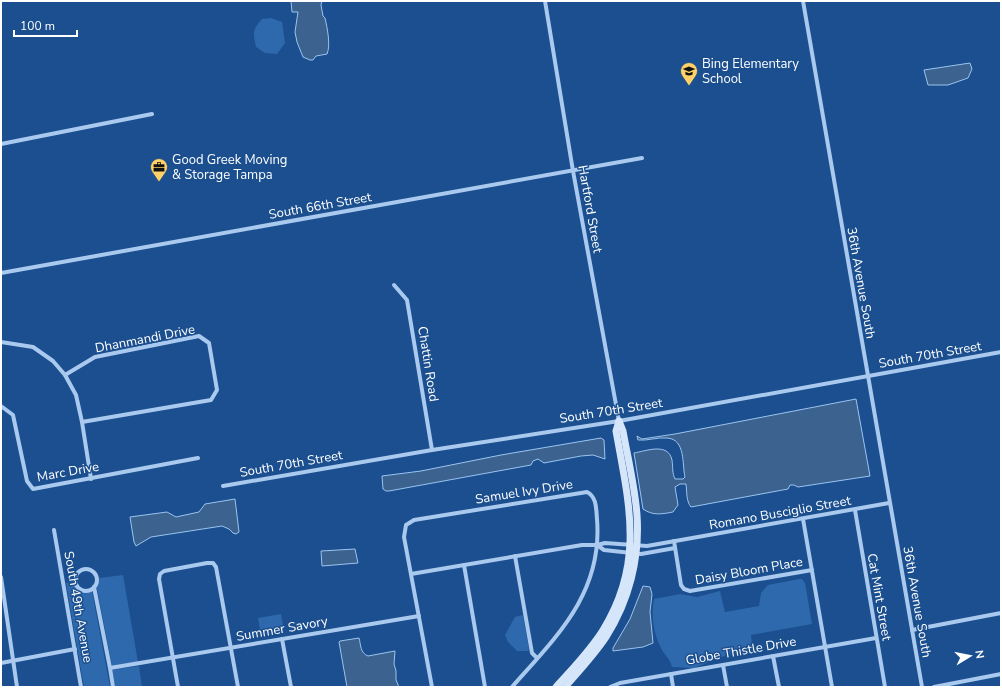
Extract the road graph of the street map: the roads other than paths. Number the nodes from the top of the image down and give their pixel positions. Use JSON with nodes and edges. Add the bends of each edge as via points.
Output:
{"nodes":[{"id":1,"x":545,"y":1,"type":"edge"},
{"id":2,"x":803,"y":1,"type":"edge"},
{"id":3,"x":152,"y":114,"type":"dead end"},
{"id":4,"x":1,"y":144,"type":"edge"},
{"id":5,"x":642,"y":158,"type":"dead end"},
{"id":6,"x":573,"y":171,"type":"junction"},
{"id":7,"x":1,"y":273,"type":"edge"},
{"id":8,"x":394,"y":285,"type":"dead end"},
{"id":9,"x":1,"y":342,"type":"edge"},
{"id":10,"x":1001,"y":352,"type":"edge"},
{"id":11,"x":65,"y":375,"type":"junction"},
{"id":12,"x":867,"y":377,"type":"junction"},
{"id":13,"x":1,"y":406,"type":"edge"},
{"id":14,"x":619,"y":421,"type":"junction"},
{"id":15,"x":82,"y":422,"type":"junction"},
{"id":16,"x":432,"y":450,"type":"junction"},
{"id":17,"x":198,"y":458,"type":"dead end"},
{"id":18,"x":91,"y":479,"type":"junction"},
{"id":19,"x":223,"y":486,"type":"dead end"},
{"id":20,"x":889,"y":503,"type":"junction"},
{"id":21,"x":855,"y":510,"type":"junction"},
{"id":22,"x":803,"y":519,"type":"junction"},
{"id":23,"x":54,"y":530,"type":"dead end"},
{"id":24,"x":674,"y":541,"type":"junction"},
{"id":25,"x":597,"y":545,"type":"junction"},
{"id":26,"x":675,"y":548,"type":"junction"},
{"id":27,"x":633,"y":549,"type":"junction"},
{"id":28,"x":515,"y":556,"type":"junction"},
{"id":29,"x":464,"y":565,"type":"junction"},
{"id":30,"x":812,"y":570,"type":"junction"},
{"id":31,"x":411,"y":574,"type":"junction"},
{"id":32,"x":1,"y":577,"type":"edge"},
{"id":33,"x":94,"y":587,"type":"junction"},
{"id":34,"x":1001,"y":613,"type":"edge"},
{"id":35,"x":419,"y":616,"type":"junction"},
{"id":36,"x":912,"y":630,"type":"junction"},
{"id":37,"x":876,"y":638,"type":"junction"},
{"id":38,"x":282,"y":639,"type":"junction"},
{"id":39,"x":825,"y":647,"type":"junction"},
{"id":40,"x":231,"y":648,"type":"junction"},
{"id":41,"x":75,"y":649,"type":"junction"},
{"id":42,"x":773,"y":656,"type":"junction"},
{"id":43,"x":173,"y":658,"type":"junction"},
{"id":44,"x":537,"y":658,"type":"junction"},
{"id":45,"x":13,"y":661,"type":"junction"},
{"id":46,"x":1,"y":663,"type":"edge"},
{"id":47,"x":723,"y":665,"type":"junction"},
{"id":48,"x":110,"y":668,"type":"junction"},
{"id":49,"x":671,"y":674,"type":"junction"},
{"id":50,"x":1001,"y":674,"type":"edge"},
{"id":51,"x":621,"y":685,"type":"edge"},
{"id":52,"x":17,"y":687,"type":"edge"},
{"id":53,"x":81,"y":687,"type":"edge"},
{"id":54,"x":113,"y":687,"type":"edge"},
{"id":55,"x":178,"y":687,"type":"edge"},
{"id":56,"x":238,"y":687,"type":"edge"},
{"id":57,"x":291,"y":687,"type":"edge"},
{"id":58,"x":432,"y":687,"type":"edge"},
{"id":59,"x":485,"y":687,"type":"edge"},
{"id":60,"x":512,"y":687,"type":"edge"},
{"id":61,"x":556,"y":687,"type":"edge"},
{"id":62,"x":565,"y":687,"type":"edge"},
{"id":63,"x":610,"y":687,"type":"edge"},
{"id":64,"x":673,"y":687,"type":"edge"},
{"id":65,"x":727,"y":687,"type":"edge"},
{"id":66,"x":779,"y":687,"type":"edge"},
{"id":67,"x":832,"y":687,"type":"edge"},
{"id":68,"x":885,"y":687,"type":"edge"},
{"id":69,"x":922,"y":687,"type":"edge"},
{"id":70,"x":934,"y":687,"type":"edge"}],
"edges":[{"from":1,"to":6,"type":"street","name":"Hartford Street"},
{"from":2,"to":12,"type":"street","name":"36th Avenue South"},
{"from":3,"to":4,"type":"street"},
{"from":5,"to":6,"type":"street","name":"South 66th Street"},
{"from":6,"to":7,"type":"street","name":"South 66th Street"},
{"from":6,"to":14,"type":"street","name":"Hartford Street"},
{"from":8,"to":16,"type":"street","name":"Chattin Road","via":[[407,300]]},
{"from":9,"to":11,"type":"street","via":[[33,347],[53,361]]},
{"from":10,"to":12,"type":"street","name":"South 70th Street"},
{"from":11,"to":15,"type":"street","via":[[76,394]]},
{"from":11,"to":15,"type":"street","name":"Dhanmandi Drive","via":[[95,357],[199,336],[208,343],[217,390],[211,400]]},
{"from":12,"to":14,"type":"street","name":"South 70th Street"},
{"from":12,"to":20,"type":"street","name":"36th Avenue South"},
{"from":13,"to":18,"type":"street","name":"Marc Drive","via":[[13,415],[26,481],[33,489]]},
{"from":14,"to":16,"type":"street","name":"South 70th Street"},
{"from":14,"to":27,"type":"street","via":[[636,507]]},
{"from":15,"to":18,"type":"street"},
{"from":16,"to":19,"type":"street","name":"South 70th Street"},
{"from":17,"to":18,"type":"street","name":"Marc Drive"},
{"from":20,"to":21,"type":"street","name":"Romano Busciglio Street"},
{"from":20,"to":36,"type":"street","name":"36th Avenue South"},
{"from":21,"to":22,"type":"street","name":"Romano Busciglio Street"},
{"from":21,"to":37,"type":"street","name":"Cat Mint Street"},
{"from":22,"to":24,"type":"street","name":"Romano Busciglio Street"},
{"from":22,"to":30,"type":"street"},
{"from":23,"to":41,"type":"street","name":"South 49th Avenue"},
{"from":24,"to":26,"type":"street"},
{"from":24,"to":27,"type":"street","name":"Romano Busciglio Street"},
{"from":25,"to":27,"type":"street","name":"Romano Busciglio Street","via":[[605,543]]},
{"from":25,"to":27,"type":"street","name":"Romano Busciglio Street","via":[[604,550]]},
{"from":25,"to":28,"type":"street","name":"Romano Busciglio Street"},
{"from":25,"to":31,"type":"street","name":"Samuel Ivy Drive","via":[[598,527],[594,499],[587,492],[579,492],[414,520],[406,525],[404,537]]},
{"from":25,"to":44,"type":"street","name":"Samuel Ivy Drive","via":[[583,596],[566,624]]},
{"from":26,"to":27,"type":"street","name":"Romano Busciglio Street","via":[[646,554]]},
{"from":26,"to":30,"type":"street","name":"Daisy Bloom Place","via":[[681,585],[684,590],[690,591]]},
{"from":27,"to":61,"type":"street","via":[[622,588],[608,621],[588,651]]},
{"from":27,"to":62,"type":"street","via":[[628,591],[614,624],[597,650]]},
{"from":28,"to":29,"type":"street","name":"Romano Busciglio Street"},
{"from":28,"to":44,"type":"street","via":[[532,653]]},
{"from":29,"to":31,"type":"street","name":"Romano Busciglio Street"},
{"from":29,"to":59,"type":"street"},
{"from":30,"to":39,"type":"street"},
{"from":31,"to":35,"type":"street","name":"Samuel Ivy Drive"},
{"from":32,"to":45,"type":"street"},
{"from":33,"to":33,"type":"street","via":[[97,578],[93,572],[83,570],[78,574],[76,584],[81,589],[88,590]]},
{"from":33,"to":48,"type":"street"},
{"from":34,"to":36,"type":"street"},
{"from":35,"to":38,"type":"street","name":"Summer Savory"},
{"from":35,"to":58,"type":"street","name":"Samuel Ivy Drive"},
{"from":36,"to":69,"type":"street","name":"36th Avenue South"},
{"from":37,"to":39,"type":"street","name":"Globe Thistle Drive"},
{"from":37,"to":68,"type":"street","name":"Cat Mint Street"},
{"from":38,"to":40,"type":"street","name":"Summer Savory"},
{"from":38,"to":57,"type":"street"},
{"from":39,"to":42,"type":"street","name":"Globe Thistle Drive"},
{"from":39,"to":67,"type":"street"},
{"from":40,"to":43,"type":"street","name":"Summer Savory"},
{"from":40,"to":43,"type":"street","via":[[216,567],[213,563],[185,566],[164,571],[159,578]]},
{"from":40,"to":56,"type":"street"},
{"from":41,"to":45,"type":"street"},
{"from":41,"to":53,"type":"street","name":"South 49th Avenue"},
{"from":42,"to":47,"type":"street","name":"Globe Thistle Drive"},
{"from":42,"to":66,"type":"street"},
{"from":43,"to":48,"type":"street","name":"Summer Savory"},
{"from":43,"to":55,"type":"street"},
{"from":44,"to":60,"type":"street","name":"Samuel Ivy Drive"},
{"from":45,"to":46,"type":"street"},
{"from":45,"to":52,"type":"street"},
{"from":47,"to":49,"type":"street","name":"Globe Thistle Drive"},
{"from":47,"to":65,"type":"street"},
{"from":48,"to":54,"type":"street"},
{"from":49,"to":51,"type":"street","name":"Globe Thistle Drive"},
{"from":49,"to":64,"type":"street"},
{"from":50,"to":70,"type":"street"},
{"from":51,"to":63,"type":"street","name":"Globe Thistle Drive"}]}
